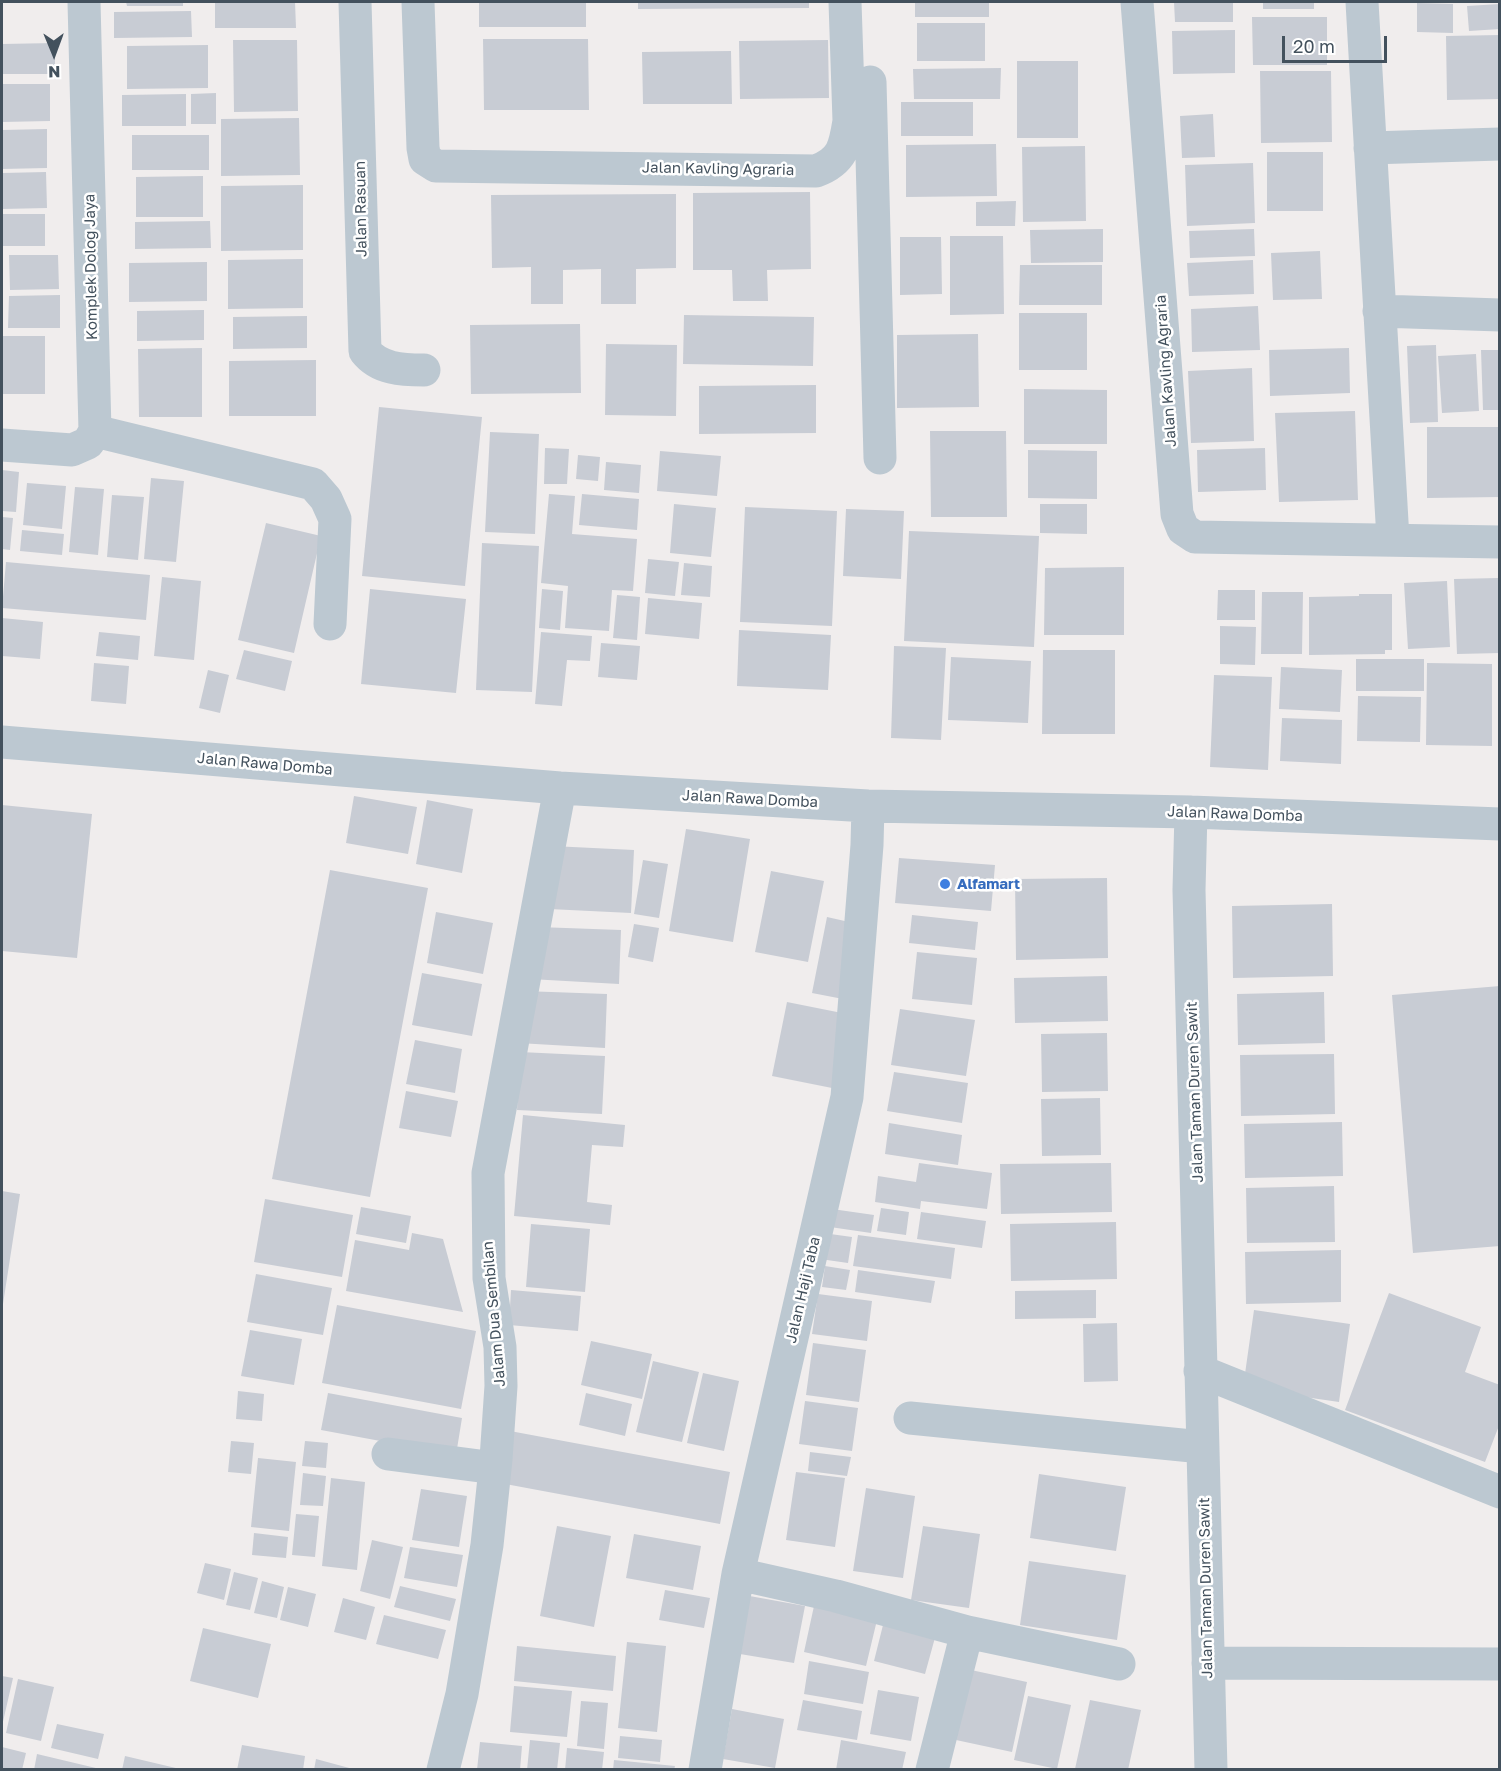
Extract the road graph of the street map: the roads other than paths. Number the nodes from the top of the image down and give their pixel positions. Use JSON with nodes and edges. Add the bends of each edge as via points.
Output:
{"nodes":[{"id":1,"x":84,"y":2,"type":"edge"},
{"id":2,"x":355,"y":2,"type":"edge"},
{"id":3,"x":418,"y":2,"type":"edge"},
{"id":4,"x":845,"y":2,"type":"edge"},
{"id":5,"x":867,"y":2,"type":"edge"},
{"id":6,"x":1137,"y":2,"type":"edge"},
{"id":7,"x":1362,"y":2,"type":"edge"},
{"id":8,"x":1500,"y":144,"type":"edge"},
{"id":9,"x":1370,"y":148,"type":"junction"},
{"id":10,"x":1379,"y":311,"type":"junction"},
{"id":11,"x":1500,"y":315,"type":"edge"},
{"id":12,"x":424,"y":370,"type":"dead end"},
{"id":13,"x":94,"y":431,"type":"junction"},
{"id":14,"x":2,"y":445,"type":"edge"},
{"id":15,"x":880,"y":458,"type":"dead end"},
{"id":16,"x":1393,"y":539,"type":"junction"},
{"id":17,"x":1500,"y":542,"type":"edge"},
{"id":18,"x":330,"y":624,"type":"dead end"},
{"id":19,"x":2,"y":742,"type":"edge"},
{"id":20,"x":560,"y":788,"type":"junction"},
{"id":21,"x":868,"y":806,"type":"junction"},
{"id":22,"x":1191,"y":812,"type":"junction"},
{"id":23,"x":1500,"y":824,"type":"edge"},
{"id":24,"x":1200,"y":1371,"type":"junction"},
{"id":25,"x":910,"y":1419,"type":"dead end"},
{"id":26,"x":1202,"y":1447,"type":"junction"},
{"id":27,"x":388,"y":1454,"type":"dead end"},
{"id":28,"x":495,"y":1468,"type":"junction"},
{"id":29,"x":1500,"y":1492,"type":"edge"},
{"id":30,"x":738,"y":1574,"type":"junction"},
{"id":31,"x":967,"y":1632,"type":"junction"},
{"id":32,"x":1208,"y":1663,"type":"junction"},
{"id":33,"x":1119,"y":1664,"type":"dead end"},
{"id":34,"x":1500,"y":1664,"type":"edge"},
{"id":35,"x":443,"y":1770,"type":"edge"},
{"id":36,"x":705,"y":1770,"type":"edge"},
{"id":37,"x":932,"y":1770,"type":"edge"},
{"id":38,"x":1211,"y":1770,"type":"edge"}],
"edges":[{"from":1,"to":13,"type":"street","name":"Komplek Dolog Jaya"},
{"from":2,"to":12,"type":"street","name":"Jalan Rasuan","via":[[365,351],[373,361],[401,370]]},
{"from":3,"to":4,"type":"street","name":"Jalan Kavling Agraria","via":[[423,148],[425,159],[436,166],[816,171],[841,154],[849,121]]},
{"from":5,"to":15,"type":"street"},
{"from":6,"to":16,"type":"street","name":"Jalan Kavling Agraria","via":[[1177,514],[1183,529],[1195,537]]},
{"from":7,"to":9,"type":"street"},
{"from":8,"to":9,"type":"street"},
{"from":9,"to":10,"type":"street"},
{"from":10,"to":11,"type":"street"},
{"from":10,"to":16,"type":"street"},
{"from":13,"to":14,"type":"street","via":[[88,443],[72,450]]},
{"from":13,"to":18,"type":"street","via":[[313,484],[326,499],[335,519]]},
{"from":16,"to":17,"type":"street","name":"Jalan Kavling Agraria"},
{"from":19,"to":20,"type":"street","name":"Jalan Rawa Domba"},
{"from":20,"to":21,"type":"street","name":"Jalan Rawa Domba"},
{"from":20,"to":28,"type":"street","name":"Jalam Dua Sembilan","via":[[488,1173],[489,1278],[500,1347],[501,1386]]},
{"from":21,"to":22,"type":"street","name":"Jalan Rawa Domba"},
{"from":21,"to":30,"type":"street","name":"Jalan Haji Taba","via":[[847,1098]]},
{"from":22,"to":23,"type":"street","name":"Jalan Rawa Domba"},
{"from":22,"to":24,"type":"street","name":"Jalan Taman Duren Sawit","via":[[1189,890]]},
{"from":24,"to":26,"type":"street","name":"Jalan Taman Duren Sawit"},
{"from":24,"to":29,"type":"street"},
{"from":25,"to":26,"type":"street"},
{"from":26,"to":32,"type":"street","name":"Jalan Taman Duren Sawit"},
{"from":27,"to":28,"type":"street"},
{"from":28,"to":35,"type":"street","name":"Jalam Dua Sembilan","via":[[487,1545],[462,1694]]},
{"from":30,"to":31,"type":"street"},
{"from":30,"to":36,"type":"street","name":"Jalan Haji Taba"},
{"from":31,"to":33,"type":"street"},
{"from":31,"to":37,"type":"street"},
{"from":32,"to":34,"type":"street"},
{"from":32,"to":38,"type":"street","name":"Jalan Taman Duren Sawit"}]}
